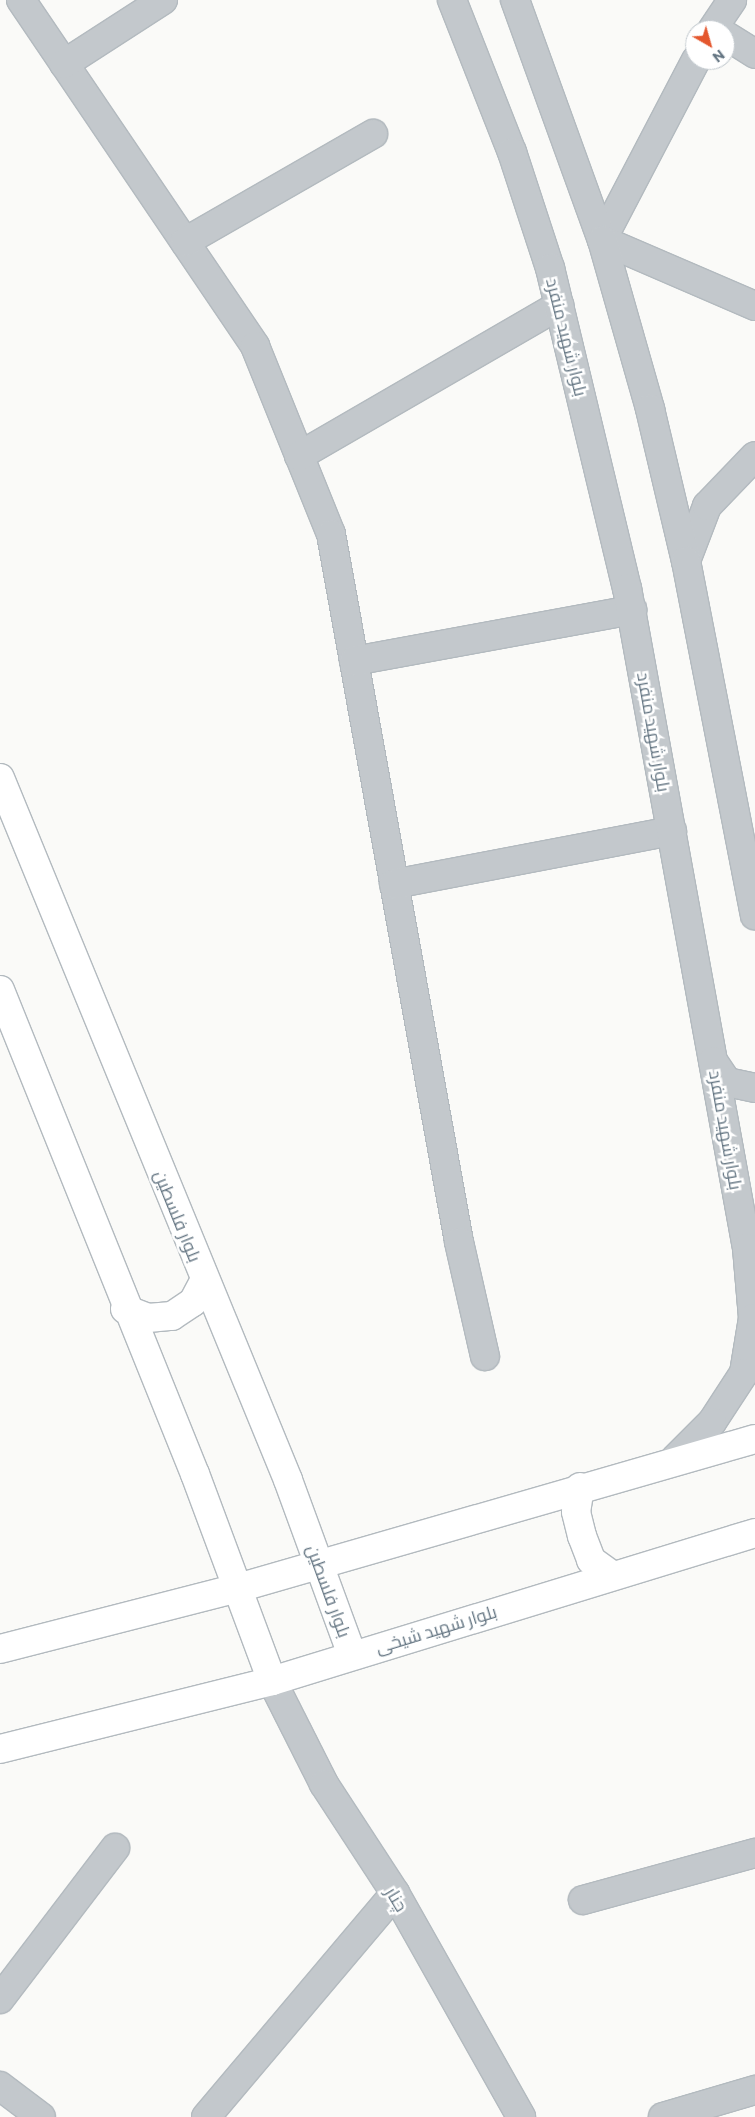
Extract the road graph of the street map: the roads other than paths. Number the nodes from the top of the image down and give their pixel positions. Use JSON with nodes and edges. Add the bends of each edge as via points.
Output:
{"nodes":[{"id":1,"x":21,"y":0,"type":"edge"},
{"id":2,"x":163,"y":0,"type":"edge"},
{"id":3,"x":452,"y":0,"type":"edge"},
{"id":4,"x":515,"y":0,"type":"edge"},
{"id":5,"x":732,"y":0,"type":"edge"},
{"id":6,"x":722,"y":20,"type":"edge"},
{"id":7,"x":735,"y":42,"type":"edge"},
{"id":8,"x":755,"y":54,"type":"edge"},
{"id":9,"x":64,"y":64,"type":"junction"},
{"id":10,"x":691,"y":70,"type":"edge"},
{"id":11,"x":372,"y":134,"type":"dead end"},
{"id":12,"x":602,"y":240,"type":"junction"},
{"id":13,"x":185,"y":242,"type":"junction"},
{"id":14,"x":559,"y":305,"type":"junction"},
{"id":15,"x":755,"y":306,"type":"edge"},
{"id":16,"x":299,"y":456,"type":"junction"},
{"id":17,"x":755,"y":456,"type":"edge"},
{"id":18,"x":686,"y":560,"type":"junction"},
{"id":19,"x":632,"y":610,"type":"junction"},
{"id":20,"x":354,"y":661,"type":"junction"},
{"id":21,"x":0,"y":778,"type":"edge"},
{"id":22,"x":672,"y":831,"type":"junction"},
{"id":23,"x":394,"y":884,"type":"junction"},
{"id":24,"x":755,"y":915,"type":"edge"},
{"id":25,"x":0,"y":990,"type":"edge"},
{"id":26,"x":713,"y":1061,"type":"junction"},
{"id":27,"x":755,"y":1088,"type":"edge"},
{"id":28,"x":204,"y":1280,"type":"junction"},
{"id":29,"x":125,"y":1309,"type":"junction"},
{"id":30,"x":485,"y":1356,"type":"dead end"},
{"id":31,"x":755,"y":1438,"type":"edge"},
{"id":32,"x":676,"y":1459,"type":"junction"},
{"id":33,"x":580,"y":1487,"type":"junction"},
{"id":34,"x":755,"y":1533,"type":"edge"},
{"id":35,"x":319,"y":1564,"type":"junction"},
{"id":36,"x":610,"y":1574,"type":"junction"},
{"id":37,"x":238,"y":1588,"type":"junction"},
{"id":38,"x":0,"y":1649,"type":"edge"},
{"id":39,"x":352,"y":1655,"type":"junction"},
{"id":40,"x":272,"y":1682,"type":"junction"},
{"id":41,"x":0,"y":1749,"type":"edge"},
{"id":42,"x":115,"y":1848,"type":"dead end"},
{"id":43,"x":755,"y":1853,"type":"edge"},
{"id":44,"x":394,"y":1893,"type":"junction"},
{"id":45,"x":583,"y":1900,"type":"dead end"},
{"id":46,"x":0,"y":1999,"type":"edge"},
{"id":47,"x":0,"y":2086,"type":"edge"},
{"id":48,"x":755,"y":2090,"type":"edge"},
{"id":49,"x":41,"y":2117,"type":"edge"},
{"id":50,"x":206,"y":2117,"type":"edge"},
{"id":51,"x":521,"y":2117,"type":"edge"},
{"id":52,"x":663,"y":2117,"type":"edge"}],
"edges":[{"from":1,"to":9,"type":"street"},
{"from":2,"to":9,"type":"street"},
{"from":3,"to":14,"type":"street","name":"بلوار شهید منفرد","via":[[512,152]]},
{"from":4,"to":12,"type":"street"},
{"from":5,"to":6,"type":"street"},
{"from":7,"to":8,"type":"street"},
{"from":9,"to":13,"type":"street"},
{"from":10,"to":12,"type":"street"},
{"from":11,"to":13,"type":"street"},
{"from":12,"to":15,"type":"street"},
{"from":12,"to":18,"type":"street","via":[[650,409]]},
{"from":13,"to":16,"type":"street","via":[[255,346]]},
{"from":14,"to":16,"type":"street"},
{"from":14,"to":19,"type":"street","name":"بلوار شهید منفرد"},
{"from":16,"to":20,"type":"street","via":[[330,534]]},
{"from":17,"to":18,"type":"street","via":[[707,506]]},
{"from":18,"to":24,"type":"street"},
{"from":19,"to":20,"type":"street"},
{"from":19,"to":22,"type":"street","name":"بلوار شهید منفرد"},
{"from":20,"to":23,"type":"street"},
{"from":21,"to":28,"type":"main road","name":"بلوار فلسطین"},
{"from":22,"to":23,"type":"street"},
{"from":22,"to":26,"type":"street","name":"بلوار شهید منفرد"},
{"from":23,"to":30,"type":"street","via":[[459,1242]]},
{"from":25,"to":29,"type":"main road"},
{"from":26,"to":27,"type":"street","via":[[727,1082]]},
{"from":26,"to":32,"type":"street","name":"بلوار شهید منفرد","via":[[747,1248],[753,1318],[744,1373],[712,1422]]},
{"from":28,"to":29,"type":"main road","via":[[193,1302],[172,1316],[148,1318]]},
{"from":28,"to":35,"type":"main road","name":"بلوار فلسطین"},
{"from":29,"to":37,"type":"main road"},
{"from":31,"to":32,"type":"main road"},
{"from":32,"to":33,"type":"main road"},
{"from":33,"to":35,"type":"main road"},
{"from":33,"to":36,"type":"main road","via":[[576,1512],[582,1536],[592,1560]]},
{"from":34,"to":36,"type":"main road","name":"بلوار شهید شیخی"},
{"from":35,"to":37,"type":"main road"},
{"from":35,"to":39,"type":"main road","name":"بلوار فلسطین"},
{"from":36,"to":39,"type":"main road","name":"بلوار شهید شیخی"},
{"from":37,"to":38,"type":"main road"},
{"from":37,"to":40,"type":"main road"},
{"from":39,"to":40,"type":"main road","name":"بلوار شهید شیخی"},
{"from":40,"to":41,"type":"main road","name":"بلوار شهید شیخی"},
{"from":40,"to":44,"type":"street","name":"چنار","via":[[324,1784]]},
{"from":42,"to":46,"type":"street"},
{"from":43,"to":45,"type":"street"},
{"from":44,"to":50,"type":"street"},
{"from":44,"to":51,"type":"street","name":"چنار"},
{"from":47,"to":49,"type":"street"},
{"from":48,"to":52,"type":"street"}]}
